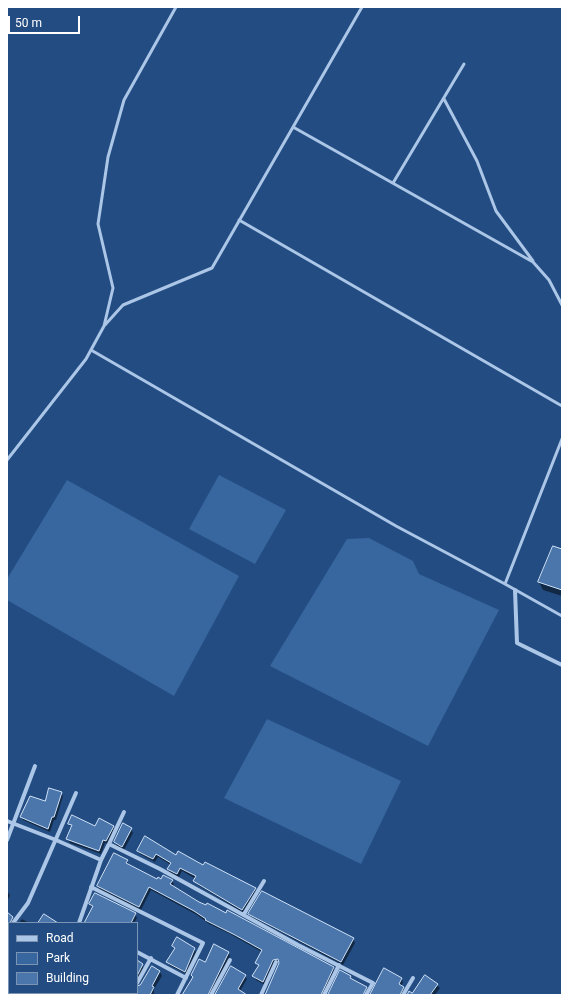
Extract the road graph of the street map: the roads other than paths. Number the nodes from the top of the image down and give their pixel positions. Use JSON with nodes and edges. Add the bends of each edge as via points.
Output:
{"nodes":[{"id":1,"x":176,"y":7,"type":"edge"},
{"id":2,"x":362,"y":7,"type":"edge"},
{"id":3,"x":464,"y":64,"type":"dead end"},
{"id":4,"x":444,"y":99,"type":"junction"},
{"id":5,"x":293,"y":127,"type":"junction"},
{"id":6,"x":393,"y":184,"type":"junction"},
{"id":7,"x":240,"y":220,"type":"junction"},
{"id":8,"x":533,"y":262,"type":"junction"},
{"id":9,"x":562,"y":305,"type":"edge"},
{"id":10,"x":104,"y":326,"type":"junction"},
{"id":11,"x":91,"y":350,"type":"junction"},
{"id":12,"x":562,"y":406,"type":"edge"},
{"id":13,"x":562,"y":439,"type":"edge"},
{"id":14,"x":7,"y":460,"type":"edge"},
{"id":15,"x":504,"y":584,"type":"junction"},
{"id":16,"x":515,"y":590,"type":"junction"},
{"id":17,"x":562,"y":616,"type":"edge"},
{"id":18,"x":562,"y":665,"type":"edge"},
{"id":19,"x":35,"y":766,"type":"dead end"},
{"id":20,"x":76,"y":794,"type":"dead end"},
{"id":21,"x":124,"y":812,"type":"dead end"},
{"id":22,"x":7,"y":821,"type":"edge"},
{"id":23,"x":13,"y":824,"type":"junction"},
{"id":24,"x":7,"y":840,"type":"edge"},
{"id":25,"x":56,"y":840,"type":"junction"},
{"id":26,"x":109,"y":844,"type":"junction"},
{"id":27,"x":101,"y":860,"type":"junction"},
{"id":28,"x":264,"y":881,"type":"dead end"},
{"id":29,"x":92,"y":887,"type":"junction"},
{"id":30,"x":244,"y":914,"type":"junction"},
{"id":31,"x":14,"y":922,"type":"edge"},
{"id":32,"x":79,"y":922,"type":"edge"},
{"id":33,"x":138,"y":952,"type":"edge"},
{"id":34,"x":151,"y":958,"type":"junction"},
{"id":35,"x":230,"y":960,"type":"dead end"},
{"id":36,"x":276,"y":962,"type":"dead end"},
{"id":37,"x":339,"y":966,"type":"junction"},
{"id":38,"x":186,"y":978,"type":"junction"},
{"id":39,"x":414,"y":978,"type":"dead end"},
{"id":40,"x":138,"y":981,"type":"edge"},
{"id":41,"x":178,"y":995,"type":"edge"},
{"id":42,"x":211,"y":995,"type":"edge"},
{"id":43,"x":261,"y":995,"type":"edge"},
{"id":44,"x":324,"y":995,"type":"edge"},
{"id":45,"x":366,"y":995,"type":"edge"},
{"id":46,"x":403,"y":995,"type":"edge"}],
"edges":[{"from":1,"to":10,"type":"lane","via":[[124,100],[108,157],[98,224],[113,288]]},
{"from":2,"to":5,"type":"lane"},
{"from":3,"to":4,"type":"lane"},
{"from":4,"to":6,"type":"lane"},
{"from":4,"to":8,"type":"lane","via":[[477,162],[496,211]]},
{"from":5,"to":6,"type":"lane"},
{"from":5,"to":7,"type":"lane"},
{"from":6,"to":8,"type":"lane"},
{"from":7,"to":10,"type":"lane","via":[[212,268],[123,305]]},
{"from":7,"to":12,"type":"lane"},
{"from":8,"to":9,"type":"lane","via":[[549,280]]},
{"from":10,"to":11,"type":"lane"},
{"from":11,"to":14,"type":"lane"},
{"from":11,"to":15,"type":"lane","via":[[396,526]]},
{"from":13,"to":15,"type":"lane"},
{"from":15,"to":16,"type":"lane"},
{"from":16,"to":17,"type":"lane"},
{"from":16,"to":18,"type":"street","via":[[517,643]]},
{"from":19,"to":23,"type":"street"},
{"from":20,"to":25,"type":"street"},
{"from":21,"to":26,"type":"street"},
{"from":22,"to":23,"type":"street"},
{"from":23,"to":24,"type":"street"},
{"from":23,"to":25,"type":"street"},
{"from":25,"to":27,"type":"street"},
{"from":25,"to":31,"type":"street","via":[[28,903]]},
{"from":26,"to":27,"type":"street"},
{"from":26,"to":30,"type":"street"},
{"from":27,"to":29,"type":"street"},
{"from":28,"to":30,"type":"street"},
{"from":29,"to":32,"type":"street"},
{"from":29,"to":38,"type":"street","via":[[204,943]]},
{"from":30,"to":37,"type":"street"},
{"from":33,"to":34,"type":"street"},
{"from":34,"to":38,"type":"street"},
{"from":34,"to":40,"type":"street"},
{"from":35,"to":42,"type":"street"},
{"from":36,"to":43,"type":"street"},
{"from":37,"to":44,"type":"street"},
{"from":37,"to":45,"type":"street","via":[[373,983]]},
{"from":38,"to":41,"type":"street"},
{"from":39,"to":46,"type":"street"}]}
